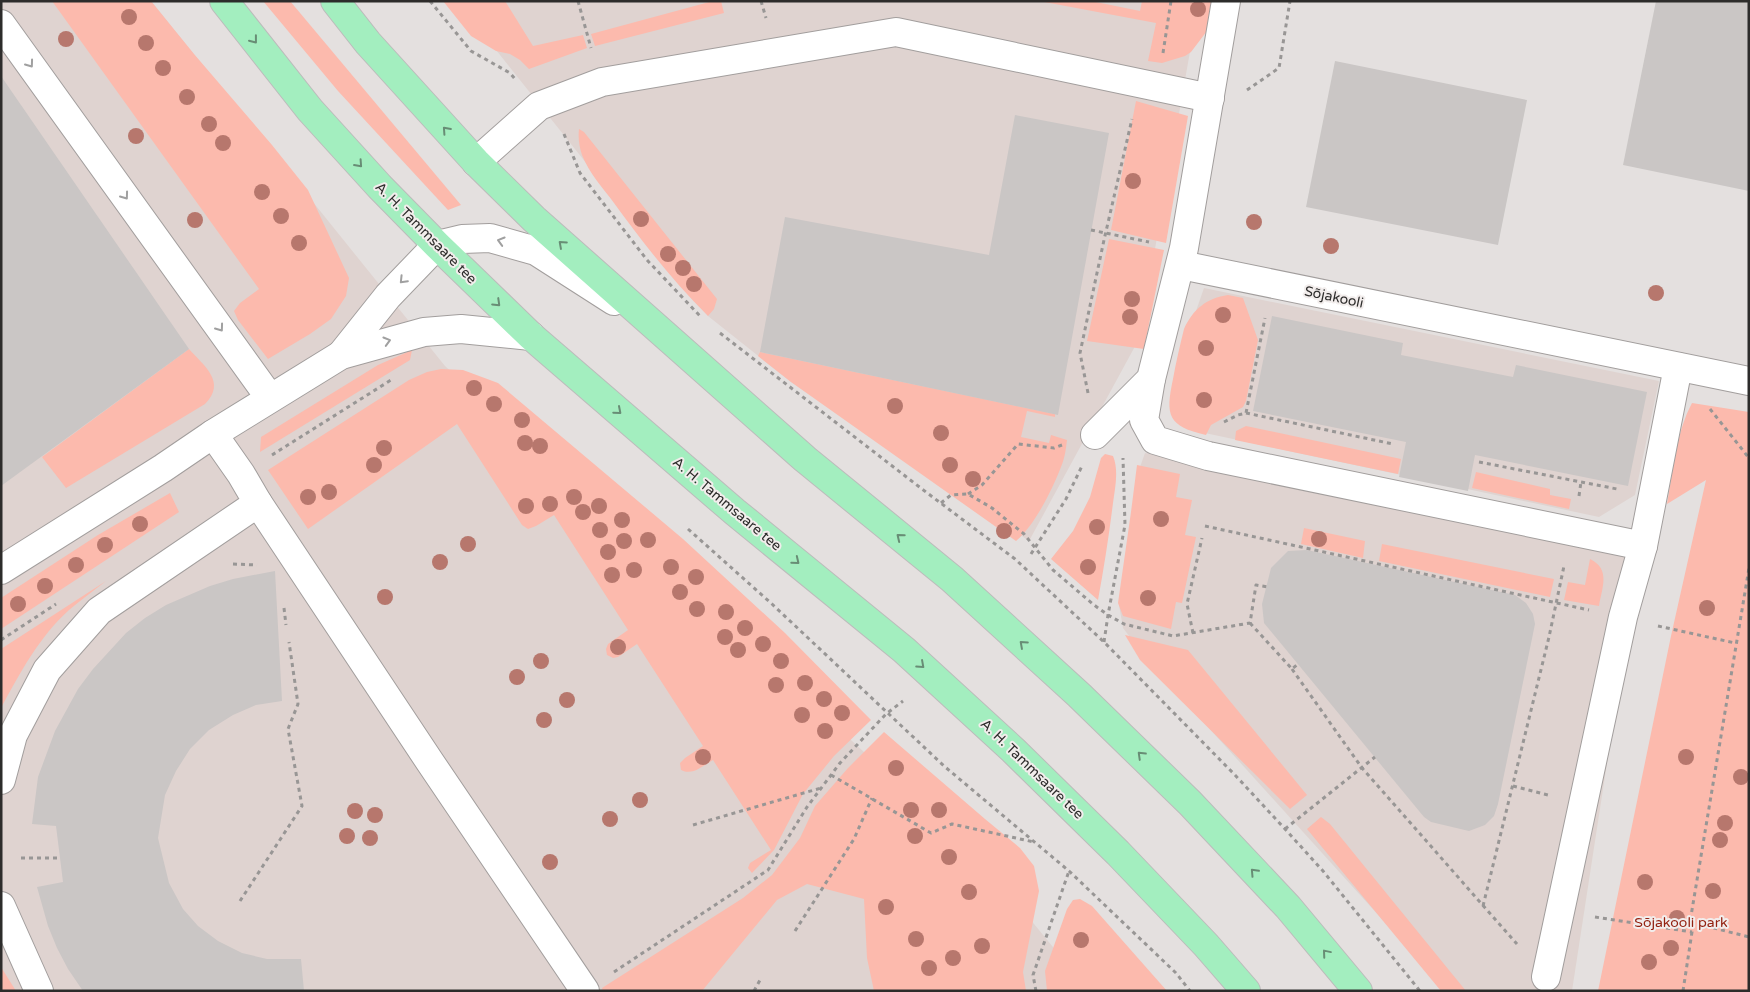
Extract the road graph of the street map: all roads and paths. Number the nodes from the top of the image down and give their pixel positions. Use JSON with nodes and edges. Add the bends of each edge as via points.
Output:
{"nodes":[{"id":1,"x":224,"y":1,"type":"edge"},
{"id":2,"x":335,"y":1,"type":"edge"},
{"id":3,"x":430,"y":1,"type":"edge"},
{"id":4,"x":578,"y":1,"type":"edge"},
{"id":5,"x":1171,"y":1,"type":"edge"},
{"id":6,"x":1226,"y":1,"type":"edge"},
{"id":7,"x":1290,"y":1,"type":"edge"},
{"id":8,"x":1,"y":24,"type":"edge"},
{"id":9,"x":591,"y":47,"type":"dead end"},
{"id":10,"x":1163,"y":54,"type":"dead end"},
{"id":11,"x":510,"y":73,"type":"dead end"},
{"id":12,"x":1239,"y":96,"type":"dead end"},
{"id":13,"x":1210,"y":98,"type":"junction"},
{"id":14,"x":1134,"y":110,"type":"dead end"},
{"id":15,"x":564,"y":134,"type":"dead end"},
{"id":16,"x":476,"y":162,"type":"junction"},
{"id":17,"x":1091,"y":230,"type":"dead end"},
{"id":18,"x":1105,"y":233,"type":"junction"},
{"id":19,"x":437,"y":245,"type":"junction"},
{"id":20,"x":1182,"y":256,"type":"junction"},
{"id":21,"x":1267,"y":310,"type":"dead end"},
{"id":22,"x":705,"y":320,"type":"dead end"},
{"id":23,"x":650,"y":323,"type":"junction"},
{"id":24,"x":718,"y":331,"type":"dead end"},
{"id":25,"x":531,"y":336,"type":"junction"},
{"id":26,"x":340,"y":355,"type":"junction"},
{"id":27,"x":1678,"y":367,"type":"junction"},
{"id":28,"x":1152,"y":379,"type":"junction"},
{"id":29,"x":392,"y":380,"type":"dead end"},
{"id":30,"x":1749,"y":381,"type":"edge"},
{"id":31,"x":270,"y":398,"type":"junction"},
{"id":32,"x":1707,"y":405,"type":"dead end"},
{"id":33,"x":1246,"y":413,"type":"junction"},
{"id":34,"x":1222,"y":423,"type":"dead end"},
{"id":35,"x":214,"y":434,"type":"junction"},
{"id":36,"x":1095,"y":435,"type":"junction"},
{"id":37,"x":1393,"y":444,"type":"dead end"},
{"id":38,"x":1749,"y":458,"type":"edge"},
{"id":39,"x":264,"y":460,"type":"dead end"},
{"id":40,"x":1480,"y":462,"type":"dead end"},
{"id":41,"x":1623,"y":490,"type":"dead end"},
{"id":42,"x":968,"y":494,"type":"junction"},
{"id":43,"x":258,"y":503,"type":"junction"},
{"id":44,"x":940,"y":503,"type":"junction"},
{"id":45,"x":1205,"y":526,"type":"dead end"},
{"id":46,"x":688,"y":530,"type":"dead end"},
{"id":47,"x":1202,"y":538,"type":"dead end"},
{"id":48,"x":1643,"y":546,"type":"junction"},
{"id":49,"x":1036,"y":549,"type":"junction"},
{"id":50,"x":1032,"y":554,"type":"dead end"},
{"id":51,"x":1749,"y":568,"type":"edge"},
{"id":52,"x":1,"y":570,"type":"edge"},
{"id":53,"x":1268,"y":587,"type":"dead end"},
{"id":54,"x":1555,"y":611,"type":"dead end"},
{"id":55,"x":1108,"y":616,"type":"junction"},
{"id":56,"x":1623,"y":617,"type":"junction"},
{"id":57,"x":1250,"y":623,"type":"junction"},
{"id":58,"x":1193,"y":633,"type":"junction"},
{"id":59,"x":289,"y":642,"type":"dead end"},
{"id":60,"x":1104,"y":642,"type":"junction"},
{"id":61,"x":1735,"y":644,"type":"junction"},
{"id":62,"x":1299,"y":663,"type":"dead end"},
{"id":63,"x":1292,"y":669,"type":"junction"},
{"id":64,"x":903,"y":701,"type":"dead end"},
{"id":65,"x":886,"y":714,"type":"junction"},
{"id":66,"x":1375,"y":757,"type":"dead end"},
{"id":67,"x":1362,"y":768,"type":"junction"},
{"id":68,"x":831,"y":775,"type":"junction"},
{"id":69,"x":1,"y":780,"type":"edge"},
{"id":70,"x":1512,"y":786,"type":"junction"},
{"id":71,"x":822,"y":788,"type":"junction"},
{"id":72,"x":1537,"y":792,"type":"dead end"},
{"id":73,"x":872,"y":798,"type":"junction"},
{"id":74,"x":693,"y":824,"type":"dead end"},
{"id":75,"x":1285,"y":829,"type":"junction"},
{"id":76,"x":1035,"y":842,"type":"junction"},
{"id":77,"x":21,"y":858,"type":"dead end"},
{"id":78,"x":60,"y":858,"type":"dead end"},
{"id":79,"x":1069,"y":871,"type":"junction"},
{"id":80,"x":240,"y":901,"type":"dead end"},
{"id":81,"x":1,"y":906,"type":"edge"},
{"id":82,"x":1483,"y":906,"type":"junction"},
{"id":83,"x":1560,"y":912,"type":"junction"},
{"id":84,"x":1690,"y":922,"type":"junction"},
{"id":85,"x":795,"y":931,"type":"dead end"},
{"id":86,"x":1692,"y":932,"type":"junction"},
{"id":87,"x":1749,"y":937,"type":"edge"},
{"id":88,"x":609,"y":975,"type":"dead end"},
{"id":89,"x":1546,"y":977,"type":"joint"},
{"id":90,"x":760,"y":980,"type":"dead end"},
{"id":91,"x":39,"y":991,"type":"edge"},
{"id":92,"x":585,"y":991,"type":"edge"},
{"id":93,"x":754,"y":991,"type":"edge"},
{"id":94,"x":1036,"y":991,"type":"edge"},
{"id":95,"x":1190,"y":991,"type":"edge"},
{"id":96,"x":1246,"y":991,"type":"edge"},
{"id":97,"x":1358,"y":991,"type":"edge"},
{"id":98,"x":1420,"y":991,"type":"edge"},
{"id":99,"x":1683,"y":991,"type":"edge"}],
"edges":[{"from":1,"to":19,"type":"main road","name":"A. H. Tammsaare tee","one_way":true,"via":[[310,110]]},
{"from":16,"to":2,"type":"main road","one_way":true,"via":[[368,43]]},
{"from":3,"to":11,"type":"path","via":[[471,51]]},
{"from":4,"to":9,"type":"path"},
{"from":5,"to":10,"type":"path"},
{"from":6,"to":13,"type":"street"},
{"from":7,"to":12,"type":"path","via":[[1279,68]]},
{"from":8,"to":31,"type":"street","one_way":true},
{"from":13,"to":16,"type":"street","via":[[896,32],[602,82],[539,106]]},
{"from":13,"to":20,"type":"street"},
{"from":14,"to":18,"type":"path"},
{"from":15,"to":22,"type":"path","via":[[580,173],[647,260]]},
{"from":23,"to":16,"type":"main road","one_way":true},
{"from":17,"to":18,"type":"path"},
{"from":18,"to":20,"type":"path"},
{"from":18,"to":36,"type":"path","via":[[1080,353]]},
{"from":23,"to":19,"type":"street","one_way":true,"via":[[536,251],[490,238],[462,239]]},
{"from":19,"to":25,"type":"main road","name":"A. H. Tammsaare tee","one_way":true},
{"from":19,"to":26,"type":"street","one_way":true,"via":[[388,296]]},
{"from":20,"to":27,"type":"street","name":"Sõjakooli"},
{"from":20,"to":28,"type":"street"},
{"from":21,"to":33,"type":"path"},
{"from":97,"to":23,"type":"main road","one_way":true,"via":[[1288,907],[1190,804],[1079,695],[952,579],[805,459]]},
{"from":24,"to":44,"type":"path"},
{"from":26,"to":25,"type":"street","one_way":true,"via":[[424,332],[461,329]]},
{"from":25,"to":96,"type":"main road","name":"A. H. Tammsaare tee","one_way":true,"via":[[735,512],[904,650],[1006,743],[1118,853]]},
{"from":26,"to":31,"type":"street"},
{"from":27,"to":30,"type":"street","name":"Sõjakooli"},
{"from":27,"to":48,"type":"street"},
{"from":28,"to":36,"type":"street"},
{"from":28,"to":48,"type":"street","via":[[1144,420],[1154,440],[1208,456]]},
{"from":29,"to":39,"type":"path"},
{"from":31,"to":35,"type":"street"},
{"from":32,"to":38,"type":"path"},
{"from":33,"to":34,"type":"path"},
{"from":33,"to":37,"type":"path"},
{"from":35,"to":43,"type":"street"},
{"from":35,"to":52,"type":"street"},
{"from":36,"to":42,"type":"path","via":[[1054,448],[1018,444],[982,486]]},
{"from":36,"to":49,"type":"path","via":[[1066,499]]},
{"from":36,"to":55,"type":"path","via":[[1122,445],[1125,525]]},
{"from":40,"to":41,"type":"path"},
{"from":42,"to":44,"type":"path","via":[[951,495]]},
{"from":42,"to":49,"type":"path","via":[[992,508],[1024,534]]},
{"from":43,"to":69,"type":"street","via":[[99,611],[47,670],[13,735]]},
{"from":43,"to":92,"type":"street"},
{"from":44,"to":60,"type":"path","via":[[1015,559]]},
{"from":45,"to":56,"type":"path"},
{"from":46,"to":65,"type":"path","via":[[772,604]]},
{"from":47,"to":58,"type":"path","via":[[1187,604]]},
{"from":48,"to":56,"type":"street"},
{"from":49,"to":50,"type":"path"},
{"from":49,"to":55,"type":"path","via":[[1053,570]]},
{"from":51,"to":61,"type":"path"},
{"from":53,"to":57,"type":"path","via":[[1256,584]]},
{"from":54,"to":70,"type":"path"},
{"from":55,"to":58,"type":"path","via":[[1124,624],[1173,636]]},
{"from":55,"to":60,"type":"path"},
{"from":56,"to":61,"type":"path"},
{"from":56,"to":83,"type":"street"},
{"from":57,"to":58,"type":"path"},
{"from":57,"to":63,"type":"path"},
{"from":59,"to":80,"type":"path","via":[[298,704],[288,729],[302,806]]},
{"from":60,"to":75,"type":"path"},
{"from":61,"to":84,"type":"path"},
{"from":62,"to":63,"type":"path"},
{"from":63,"to":67,"type":"path"},
{"from":64,"to":65,"type":"path"},
{"from":65,"to":68,"type":"path"},
{"from":65,"to":76,"type":"path"},
{"from":66,"to":67,"type":"path"},
{"from":67,"to":75,"type":"path"},
{"from":67,"to":82,"type":"path"},
{"from":68,"to":71,"type":"path"},
{"from":68,"to":73,"type":"path"},
{"from":70,"to":72,"type":"path"},
{"from":70,"to":82,"type":"path"},
{"from":71,"to":74,"type":"path"},
{"from":71,"to":88,"type":"path","via":[[768,870]]},
{"from":73,"to":76,"type":"path","via":[[931,833],[952,824]]},
{"from":73,"to":85,"type":"path","via":[[854,839]]},
{"from":75,"to":98,"type":"path"},
{"from":76,"to":79,"type":"path"},
{"from":77,"to":78,"type":"path"},
{"from":79,"to":94,"type":"path","via":[[1033,976]]},
{"from":79,"to":95,"type":"path","via":[[1176,973]]},
{"from":81,"to":91,"type":"street"},
{"from":82,"to":89,"type":"path"},
{"from":83,"to":86,"type":"path"},
{"from":83,"to":89,"type":"street"},
{"from":84,"to":86,"type":"path"},
{"from":84,"to":87,"type":"path"},
{"from":86,"to":99,"type":"path"},
{"from":90,"to":93,"type":"path"}]}
